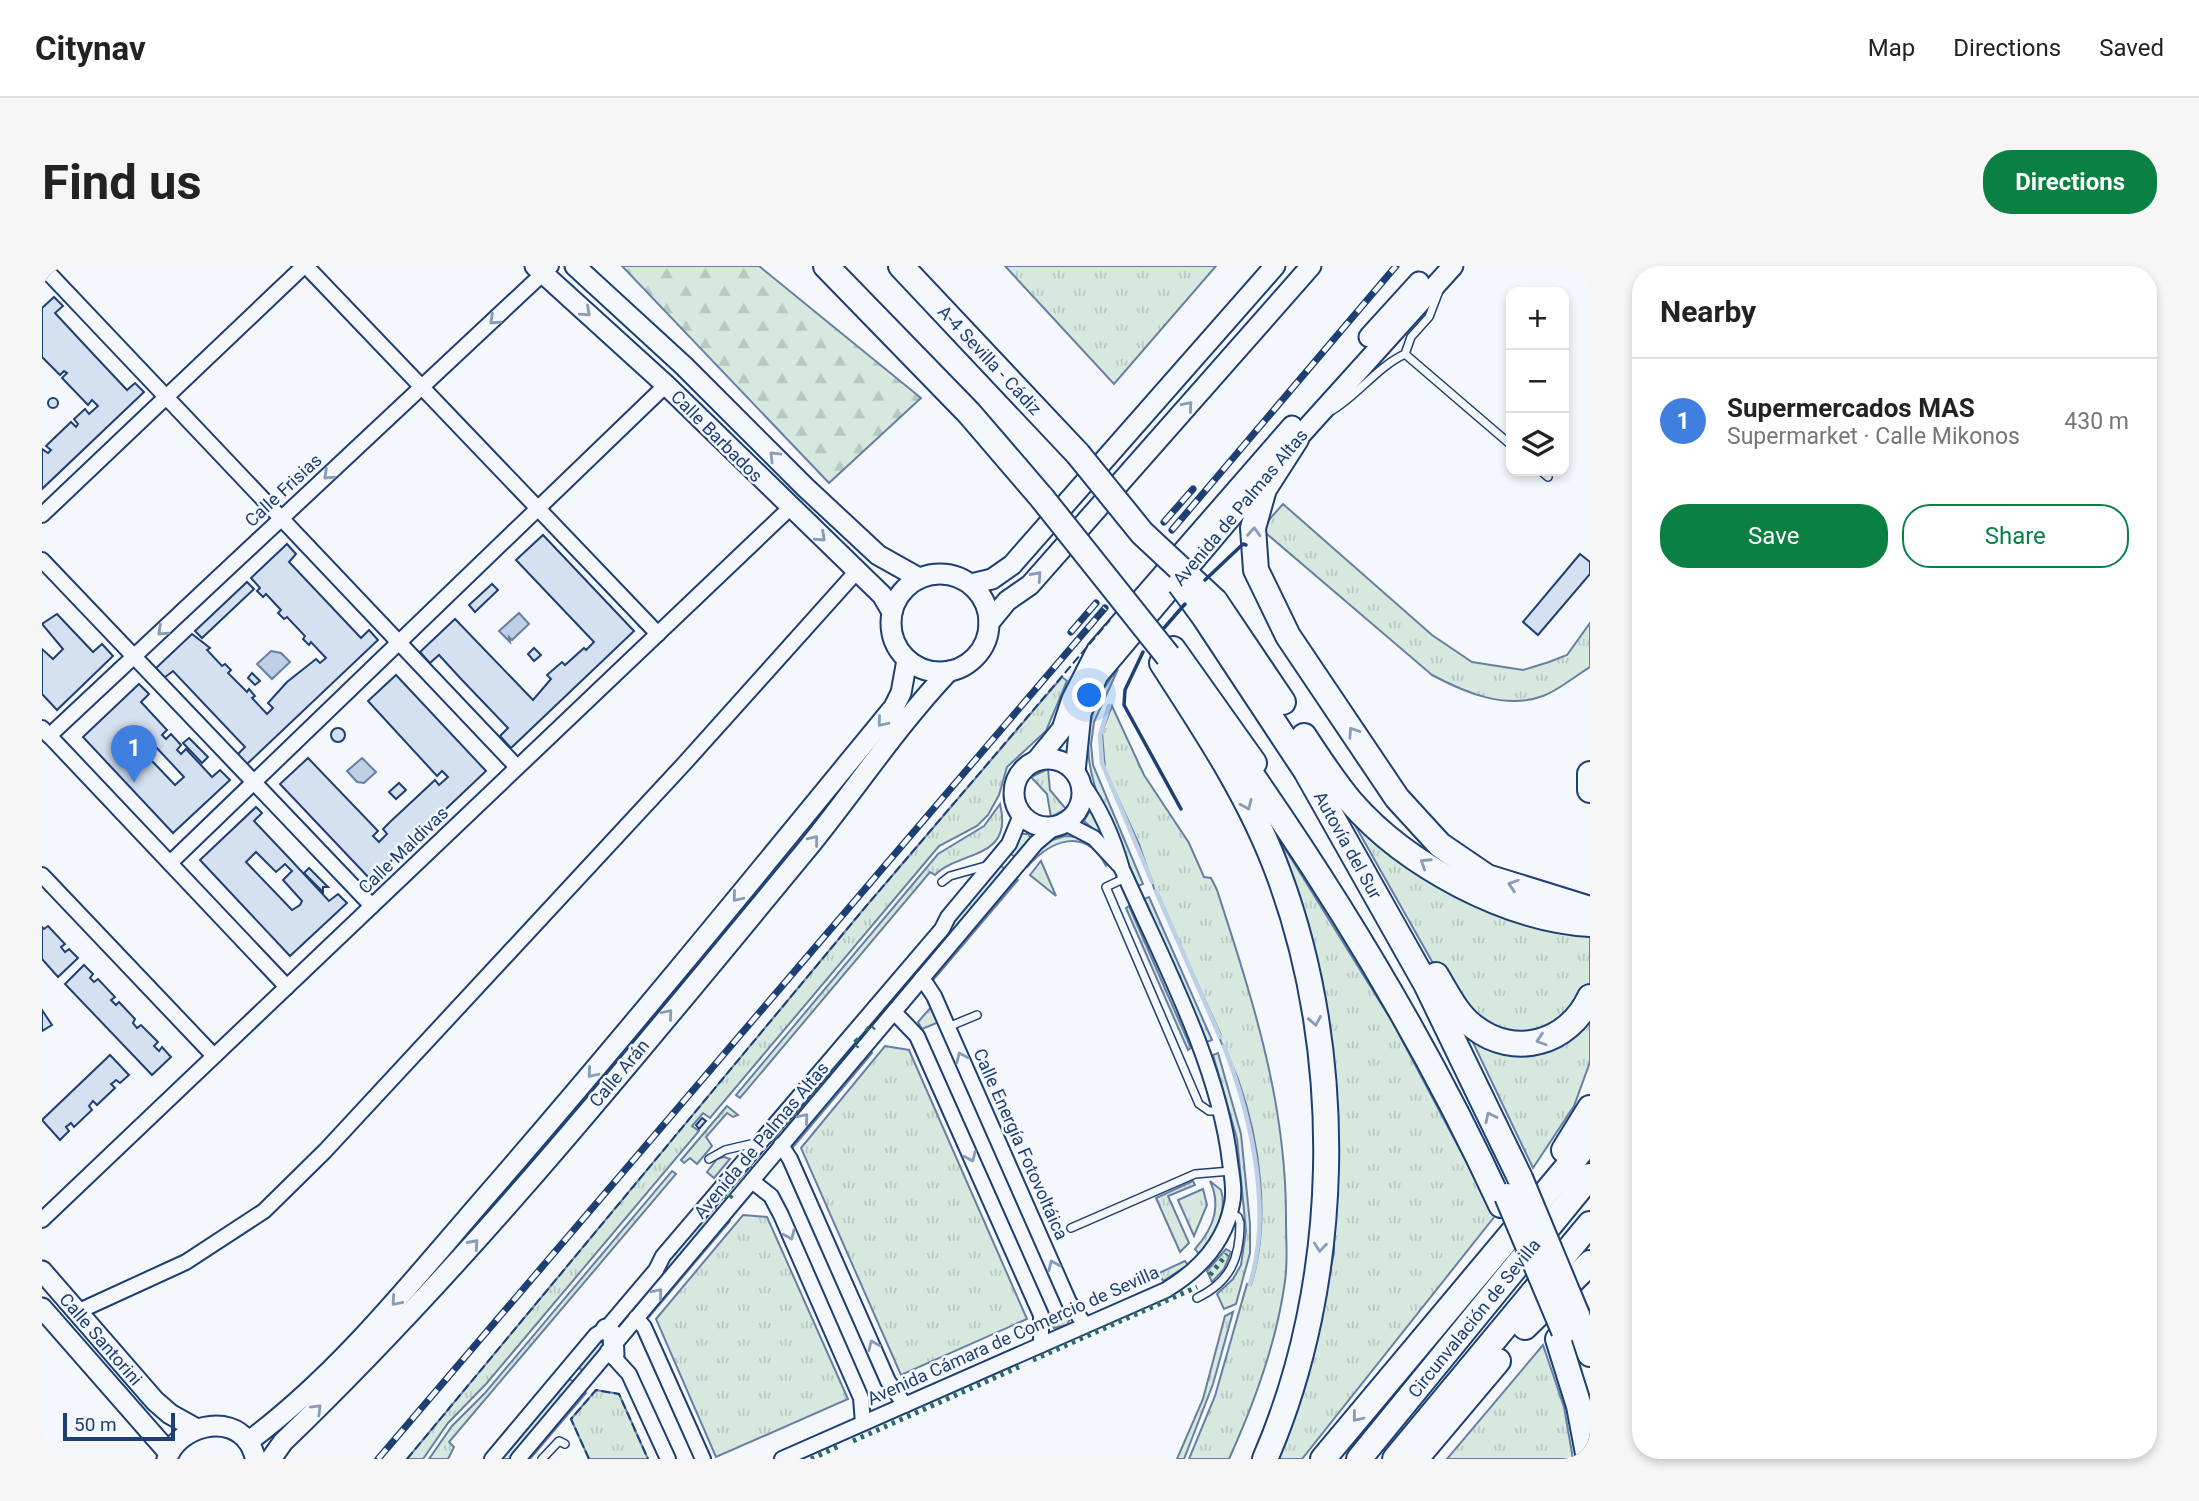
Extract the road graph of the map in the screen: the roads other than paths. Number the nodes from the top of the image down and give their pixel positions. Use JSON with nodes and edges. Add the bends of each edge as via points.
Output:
{"nodes":[{"id":1,"x":305,"y":266,"type":"edge"},
{"id":2,"x":575,"y":266,"type":"edge"},
{"id":3,"x":827,"y":266,"type":"edge"},
{"id":4,"x":901,"y":266,"type":"edge"},
{"id":5,"x":1275,"y":266,"type":"edge"},
{"id":6,"x":1311,"y":266,"type":"edge"},
{"id":7,"x":1452,"y":266,"type":"edge"},
{"id":8,"x":1463,"y":266,"type":"edge"},
{"id":9,"x":543,"y":268,"type":"edge"},
{"id":10,"x":46,"y":270,"type":"edge"},
{"id":11,"x":1438,"y":275,"type":"edge"},
{"id":12,"x":1411,"y":309,"type":"junction"},
{"id":13,"x":1405,"y":354,"type":"junction"},
{"id":14,"x":666,"y":385,"type":"junction"},
{"id":15,"x":422,"y":387,"type":"junction"},
{"id":16,"x":166,"y":397,"type":"junction"},
{"id":17,"x":1303,"y":432,"type":"junction"},
{"id":18,"x":1506,"y":441,"type":"edge"},
{"id":19,"x":790,"y":508,"type":"junction"},
{"id":20,"x":538,"y":509,"type":"junction"},
{"id":21,"x":42,"y":515,"type":"edge"},
{"id":22,"x":281,"y":519,"type":"junction"},
{"id":23,"x":1142,"y":533,"type":"joint"},
{"id":24,"x":42,"y":560,"type":"edge"},
{"id":25,"x":857,"y":571,"type":"junction"},
{"id":26,"x":919,"y":578,"type":"junction"},
{"id":27,"x":971,"y":584,"type":"junction"},
{"id":28,"x":1209,"y":608,"type":"junction"},
{"id":29,"x":892,"y":612,"type":"junction"},
{"id":30,"x":989,"y":623,"type":"junction"},
{"id":31,"x":657,"y":634,"type":"junction"},
{"id":32,"x":399,"y":643,"type":"junction"},
{"id":33,"x":1168,"y":656,"type":"junction"},
{"id":34,"x":134,"y":657,"type":"junction"},
{"id":35,"x":907,"y":660,"type":"junction"},
{"id":36,"x":949,"y":671,"type":"junction"},
{"id":37,"x":46,"y":732,"type":"edge"},
{"id":38,"x":1036,"y":761,"type":"junction"},
{"id":39,"x":517,"y":768,"type":"junction"},
{"id":40,"x":1306,"y":771,"type":"junction"},
{"id":41,"x":1590,"y":774,"type":"edge"},
{"id":42,"x":1078,"y":777,"type":"junction"},
{"id":43,"x":254,"y":782,"type":"junction"},
{"id":44,"x":1590,"y":790,"type":"edge"},
{"id":45,"x":1021,"y":815,"type":"junction"},
{"id":46,"x":1060,"y":825,"type":"junction"},
{"id":47,"x":170,"y":863,"type":"junction"},
{"id":48,"x":993,"y":863,"type":"junction"},
{"id":49,"x":1124,"y":874,"type":"junction"},
{"id":50,"x":42,"y":875,"type":"edge"},
{"id":51,"x":943,"y":881,"type":"dead end"},
{"id":52,"x":372,"y":906,"type":"junction"},
{"id":53,"x":1584,"y":916,"type":"edge"},
{"id":54,"x":922,"y":978,"type":"junction"},
{"id":55,"x":894,"y":986,"type":"junction"},
{"id":56,"x":287,"y":987,"type":"junction"},
{"id":57,"x":1590,"y":997,"type":"edge"},
{"id":58,"x":899,"y":1011,"type":"junction"},
{"id":59,"x":977,"y":1015,"type":"dead end"},
{"id":60,"x":948,"y":1027,"type":"junction"},
{"id":61,"x":214,"y":1056,"type":"junction"},
{"id":62,"x":1590,"y":1108,"type":"edge"},
{"id":63,"x":1223,"y":1111,"type":"junction"},
{"id":64,"x":768,"y":1136,"type":"junction"},
{"id":65,"x":1590,"y":1140,"type":"edge"},
{"id":66,"x":782,"y":1145,"type":"junction"},
{"id":67,"x":755,"y":1152,"type":"junction"},
{"id":68,"x":709,"y":1159,"type":"dead end"},
{"id":69,"x":1231,"y":1171,"type":"junction"},
{"id":70,"x":1590,"y":1176,"type":"edge"},
{"id":71,"x":758,"y":1180,"type":"junction"},
{"id":72,"x":1509,"y":1193,"type":"junction"},
{"id":73,"x":1230,"y":1213,"type":"junction"},
{"id":74,"x":42,"y":1220,"type":"edge"},
{"id":75,"x":1590,"y":1224,"type":"edge"},
{"id":76,"x":1071,"y":1228,"type":"dead end"},
{"id":77,"x":1590,"y":1245,"type":"edge"},
{"id":78,"x":1590,"y":1263,"type":"edge"},
{"id":79,"x":42,"y":1271,"type":"edge"},
{"id":80,"x":1197,"y":1298,"type":"dead end"},
{"id":81,"x":42,"y":1308,"type":"edge"},
{"id":82,"x":77,"y":1312,"type":"junction"},
{"id":83,"x":636,"y":1318,"type":"junction"},
{"id":84,"x":1085,"y":1325,"type":"junction"},
{"id":85,"x":1525,"y":1327,"type":"junction"},
{"id":86,"x":1566,"y":1328,"type":"junction"},
{"id":87,"x":610,"y":1345,"type":"junction"},
{"id":88,"x":1041,"y":1345,"type":"junction"},
{"id":89,"x":1590,"y":1354,"type":"edge"},
{"id":90,"x":1387,"y":1381,"type":"junction"},
{"id":91,"x":905,"y":1405,"type":"junction"},
{"id":92,"x":1590,"y":1420,"type":"edge"},
{"id":93,"x":863,"y":1423,"type":"junction"},
{"id":94,"x":1448,"y":1423,"type":"junction"},
{"id":95,"x":198,"y":1429,"type":"junction"},
{"id":96,"x":565,"y":1444,"type":"dead end"},
{"id":97,"x":252,"y":1450,"type":"edge"},
{"id":98,"x":168,"y":1456,"type":"edge"},
{"id":99,"x":271,"y":1459,"type":"edge"},
{"id":100,"x":492,"y":1459,"type":"edge"},
{"id":101,"x":517,"y":1459,"type":"edge"},
{"id":102,"x":542,"y":1459,"type":"edge"},
{"id":103,"x":668,"y":1459,"type":"edge"},
{"id":104,"x":703,"y":1459,"type":"edge"},
{"id":105,"x":782,"y":1459,"type":"edge"},
{"id":106,"x":1265,"y":1459,"type":"edge"},
{"id":107,"x":1323,"y":1459,"type":"edge"},
{"id":108,"x":1359,"y":1459,"type":"edge"},
{"id":109,"x":1395,"y":1459,"type":"edge"},
{"id":110,"x":1416,"y":1459,"type":"edge"},
{"id":111,"x":1426,"y":1459,"type":"edge"},
{"id":112,"x":1589,"y":1459,"type":"edge"}],
"edges":[{"from":1,"to":15,"type":"street"},
{"from":1,"to":16,"type":"street"},
{"from":26,"to":2,"type":"street","name":"Calle Barbados","one_way":true,"via":[[878,555]]},
{"from":3,"to":33,"type":"highway","bridge":true,"via":[[969,413]]},
{"from":4,"to":23,"type":"highway","name":"A-4 Sevilla - Cádiz","bridge":true,"via":[[1078,454]]},
{"from":5,"to":27,"type":"street","via":[[1012,565],[992,579]]},
{"from":30,"to":6,"type":"street","one_way":true,"via":[[1007,601],[1030,585]]},
{"from":7,"to":12,"type":"street","name":"Avenida de Palmas Altas"},
{"from":8,"to":11,"type":"street"},
{"from":9,"to":14,"type":"street","name":"Calle Barbados","one_way":true},
{"from":9,"to":15,"type":"street","name":"Calle Frisias","one_way":true},
{"from":10,"to":16,"type":"street"},
{"from":11,"to":12,"type":"street"},
{"from":11,"to":13,"type":"lane","via":[[1429,317],[1411,337]]},
{"from":11,"to":38,"type":"street","name":"Avenida de Palmas Altas","via":[[1390,313],[1097,650],[1062,729]]},
{"from":12,"to":17,"type":"street","name":"Avenida de Palmas Altas"},
{"from":13,"to":17,"type":"lane"},
{"from":13,"to":18,"type":"lane"},
{"from":14,"to":19,"type":"street","name":"Calle Barbados"},
{"from":14,"to":20,"type":"street"},
{"from":15,"to":20,"type":"street"},
{"from":15,"to":22,"type":"street","name":"Calle Frisias","one_way":true},
{"from":16,"to":21,"type":"street"},
{"from":16,"to":22,"type":"street"},
{"from":17,"to":42,"type":"street","name":"Avenida de Palmas Altas","via":[[1098,675],[1081,713]]},
{"from":53,"to":17,"type":"highway","one_way":true,"via":[[1487,877],[1440,845],[1397,798],[1288,636],[1256,570],[1253,528],[1264,489]]},
{"from":19,"to":25,"type":"street","name":"Calle Barbados","one_way":true},
{"from":19,"to":31,"type":"street","name":"Calle Maldivas"},
{"from":20,"to":31,"type":"street"},
{"from":20,"to":32,"type":"street"},
{"from":22,"to":32,"type":"street"},
{"from":22,"to":34,"type":"street","name":"Calle Frisias","one_way":true},
{"from":23,"to":28,"type":"highway","name":"Autovía del Sur","bridge":true},
{"from":24,"to":34,"type":"street"},
{"from":25,"to":29,"type":"street","name":"Calle Barbados"},
{"from":25,"to":82,"type":"street","via":[[419,1050],[264,1211],[186,1262]]},
{"from":26,"to":27,"type":"street","via":[[937,573]]},
{"from":26,"to":29,"type":"street","via":[[902,592]]},
{"from":27,"to":30,"type":"street","via":[[987,608]]},
{"from":28,"to":40,"type":"highway","name":"Autovía del Sur"},
{"from":53,"to":28,"type":"highway","one_way":true,"via":[[1536,915],[1463,887],[1383,831],[1352,803]]},
{"from":29,"to":35,"type":"street","via":[[896,646]]},
{"from":30,"to":36,"type":"street","via":[[984,645],[970,662]]},
{"from":31,"to":39,"type":"street","name":"Calle Maldivas"},
{"from":32,"to":39,"type":"street"},
{"from":32,"to":43,"type":"street"},
{"from":33,"to":72,"type":"highway","via":[[1304,849],[1380,972],[1473,1145]]},
{"from":33,"to":106,"type":"highway","one_way":true,"via":[[1230,767],[1279,875],[1304,961],[1324,1074],[1327,1186],[1314,1306],[1283,1418]]},
{"from":34,"to":37,"type":"street","name":"Calle Frisias"},
{"from":34,"to":43,"type":"street"},
{"from":35,"to":36,"type":"street","via":[[927,670]]},
{"from":35,"to":97,"type":"street","name":"Calle Arán","one_way":true,"via":[[894,707],[573,1096],[376,1324]]},
{"from":99,"to":36,"type":"street","name":"Calle Arán","one_way":true,"via":[[477,1241],[809,847]]},
{"from":37,"to":47,"type":"street"},
{"from":38,"to":42,"type":"street","via":[[1062,761]]},
{"from":38,"to":45,"type":"street","via":[[1023,770],[1015,784],[1014,800]]},
{"from":39,"to":52,"type":"street","name":"Calle Maldivas"},
{"from":57,"to":40,"type":"highway","one_way":true,"via":[[1573,1023],[1541,1042],[1506,1044],[1472,1026],[1459,1012],[1366,855]]},
{"from":72,"to":40,"type":"highway","name":"Autovía del Sur","one_way":true,"via":[[1426,985]]},
{"from":41,"to":44,"type":"highway"},
{"from":42,"to":46,"type":"street","via":[[1080,805]]},
{"from":42,"to":49,"type":"street","via":[[1097,803]]},
{"from":43,"to":47,"type":"street"},
{"from":43,"to":52,"type":"street"},
{"from":45,"to":46,"type":"street","via":[[1040,827]]},
{"from":45,"to":48,"type":"street","name":"Avenida de Palmas Altas","via":[[1013,837]]},
{"from":46,"to":49,"type":"street","via":[[1099,842]]},
{"from":46,"to":54,"type":"street","name":"Avenida de Palmas Altas","via":[[1036,843]]},
{"from":47,"to":56,"type":"street"},
{"from":48,"to":51,"type":"lane"},
{"from":48,"to":55,"type":"street","name":"Avenida de Palmas Altas"},
{"from":49,"to":63,"type":"street"},
{"from":49,"to":63,"type":"lane","via":[[1106,887],[1195,1096],[1205,1110]]},
{"from":50,"to":61,"type":"street"},
{"from":52,"to":56,"type":"street","name":"Calle Maldivas"},
{"from":54,"to":58,"type":"street","name":"Avenida de Palmas Altas"},
{"from":54,"to":60,"type":"street","name":"Calle Energía Fotovoltáica"},
{"from":55,"to":58,"type":"street","via":[[901,994]]},
{"from":55,"to":64,"type":"street","name":"Avenida de Palmas Altas"},
{"from":56,"to":61,"type":"street","name":"Calle Maldivas"},
{"from":66,"to":58,"type":"street","name":"Avenida de Palmas Altas","one_way":true},
{"from":58,"to":88,"type":"street","one_way":true,"via":[[917,1036],[1041,1315]]},
{"from":59,"to":60,"type":"lane"},
{"from":84,"to":60,"type":"street","name":"Calle Energía Fotovoltáica","one_way":true,"via":[[1069,1302]]},
{"from":61,"to":74,"type":"street","name":"Calle Maldivas"},
{"from":62,"to":90,"type":"highway","via":[[1532,1194]]},
{"from":63,"to":69,"type":"street"},
{"from":64,"to":67,"type":"street","name":"Avenida de Palmas Altas"},
{"from":64,"to":68,"type":"lane"},
{"from":65,"to":90,"type":"highway"},
{"from":66,"to":71,"type":"street","name":"Avenida de Palmas Altas"},
{"from":91,"to":66,"type":"street","one_way":true,"via":[[888,1381]]},
{"from":67,"to":71,"type":"street","via":[[762,1161]]},
{"from":67,"to":87,"type":"street","name":"Avenida de Palmas Altas","via":[[744,1159],[663,1256]]},
{"from":69,"to":73,"type":"street"},
{"from":69,"to":76,"type":"lane","via":[[1195,1174]]},
{"from":70,"to":108,"type":"highway","name":"Circunvalación de Sevilla"},
{"from":83,"to":71,"type":"street","name":"Avenida de Palmas Altas","one_way":true},
{"from":71,"to":93,"type":"street","one_way":true,"via":[[777,1206],[861,1398]]},
{"from":72,"to":86,"type":"highway"},
{"from":72,"to":86,"type":"highway","bridge":true},
{"from":73,"to":80,"type":"lane","via":[[1240,1223],[1236,1261],[1221,1283]]},
{"from":73,"to":84,"type":"street","name":"Avenida Cámara de Comercio de Sevilla","via":[[1214,1248],[1190,1274],[1166,1290]]},
{"from":75,"to":109,"type":"highway","name":"Circunvalación de Sevilla"},
{"from":77,"to":85,"type":"highway"},
{"from":78,"to":85,"type":"highway"},
{"from":79,"to":82,"type":"street","name":"Calle Santorini"},
{"from":81,"to":98,"type":"street","name":"Calle Santorini"},
{"from":82,"to":95,"type":"street","name":"Calle Santorini","via":[[155,1401]]},
{"from":83,"to":87,"type":"street","name":"Avenida de Palmas Altas"},
{"from":83,"to":104,"type":"street"},
{"from":84,"to":88,"type":"street","name":"Avenida Cámara de Comercio de Sevilla"},
{"from":85,"to":94,"type":"highway"},
{"from":86,"to":89,"type":"highway"},
{"from":86,"to":92,"type":"highway"},
{"from":86,"to":112,"type":"highway"},
{"from":87,"to":100,"type":"street","name":"Avenida de Palmas Altas","via":[[596,1335]]},
{"from":87,"to":101,"type":"street","name":"Avenida de Palmas Altas"},
{"from":87,"to":103,"type":"street","via":[[634,1382]]},
{"from":88,"to":91,"type":"street","name":"Avenida Cámara de Comercio de Sevilla"},
{"from":90,"to":107,"type":"highway","one_way":true},
{"from":91,"to":93,"type":"street","name":"Avenida Cámara de Comercio de Sevilla"},
{"from":93,"to":105,"type":"street","name":"Avenida Cámara de Comercio de Sevilla"},
{"from":94,"to":110,"type":"highway"},
{"from":94,"to":111,"type":"highway"},
{"from":95,"to":97,"type":"street","via":[[228,1428]]},
{"from":95,"to":98,"type":"street","via":[[186,1433]]},
{"from":96,"to":102,"type":"lane","via":[[555,1443]]}]}
